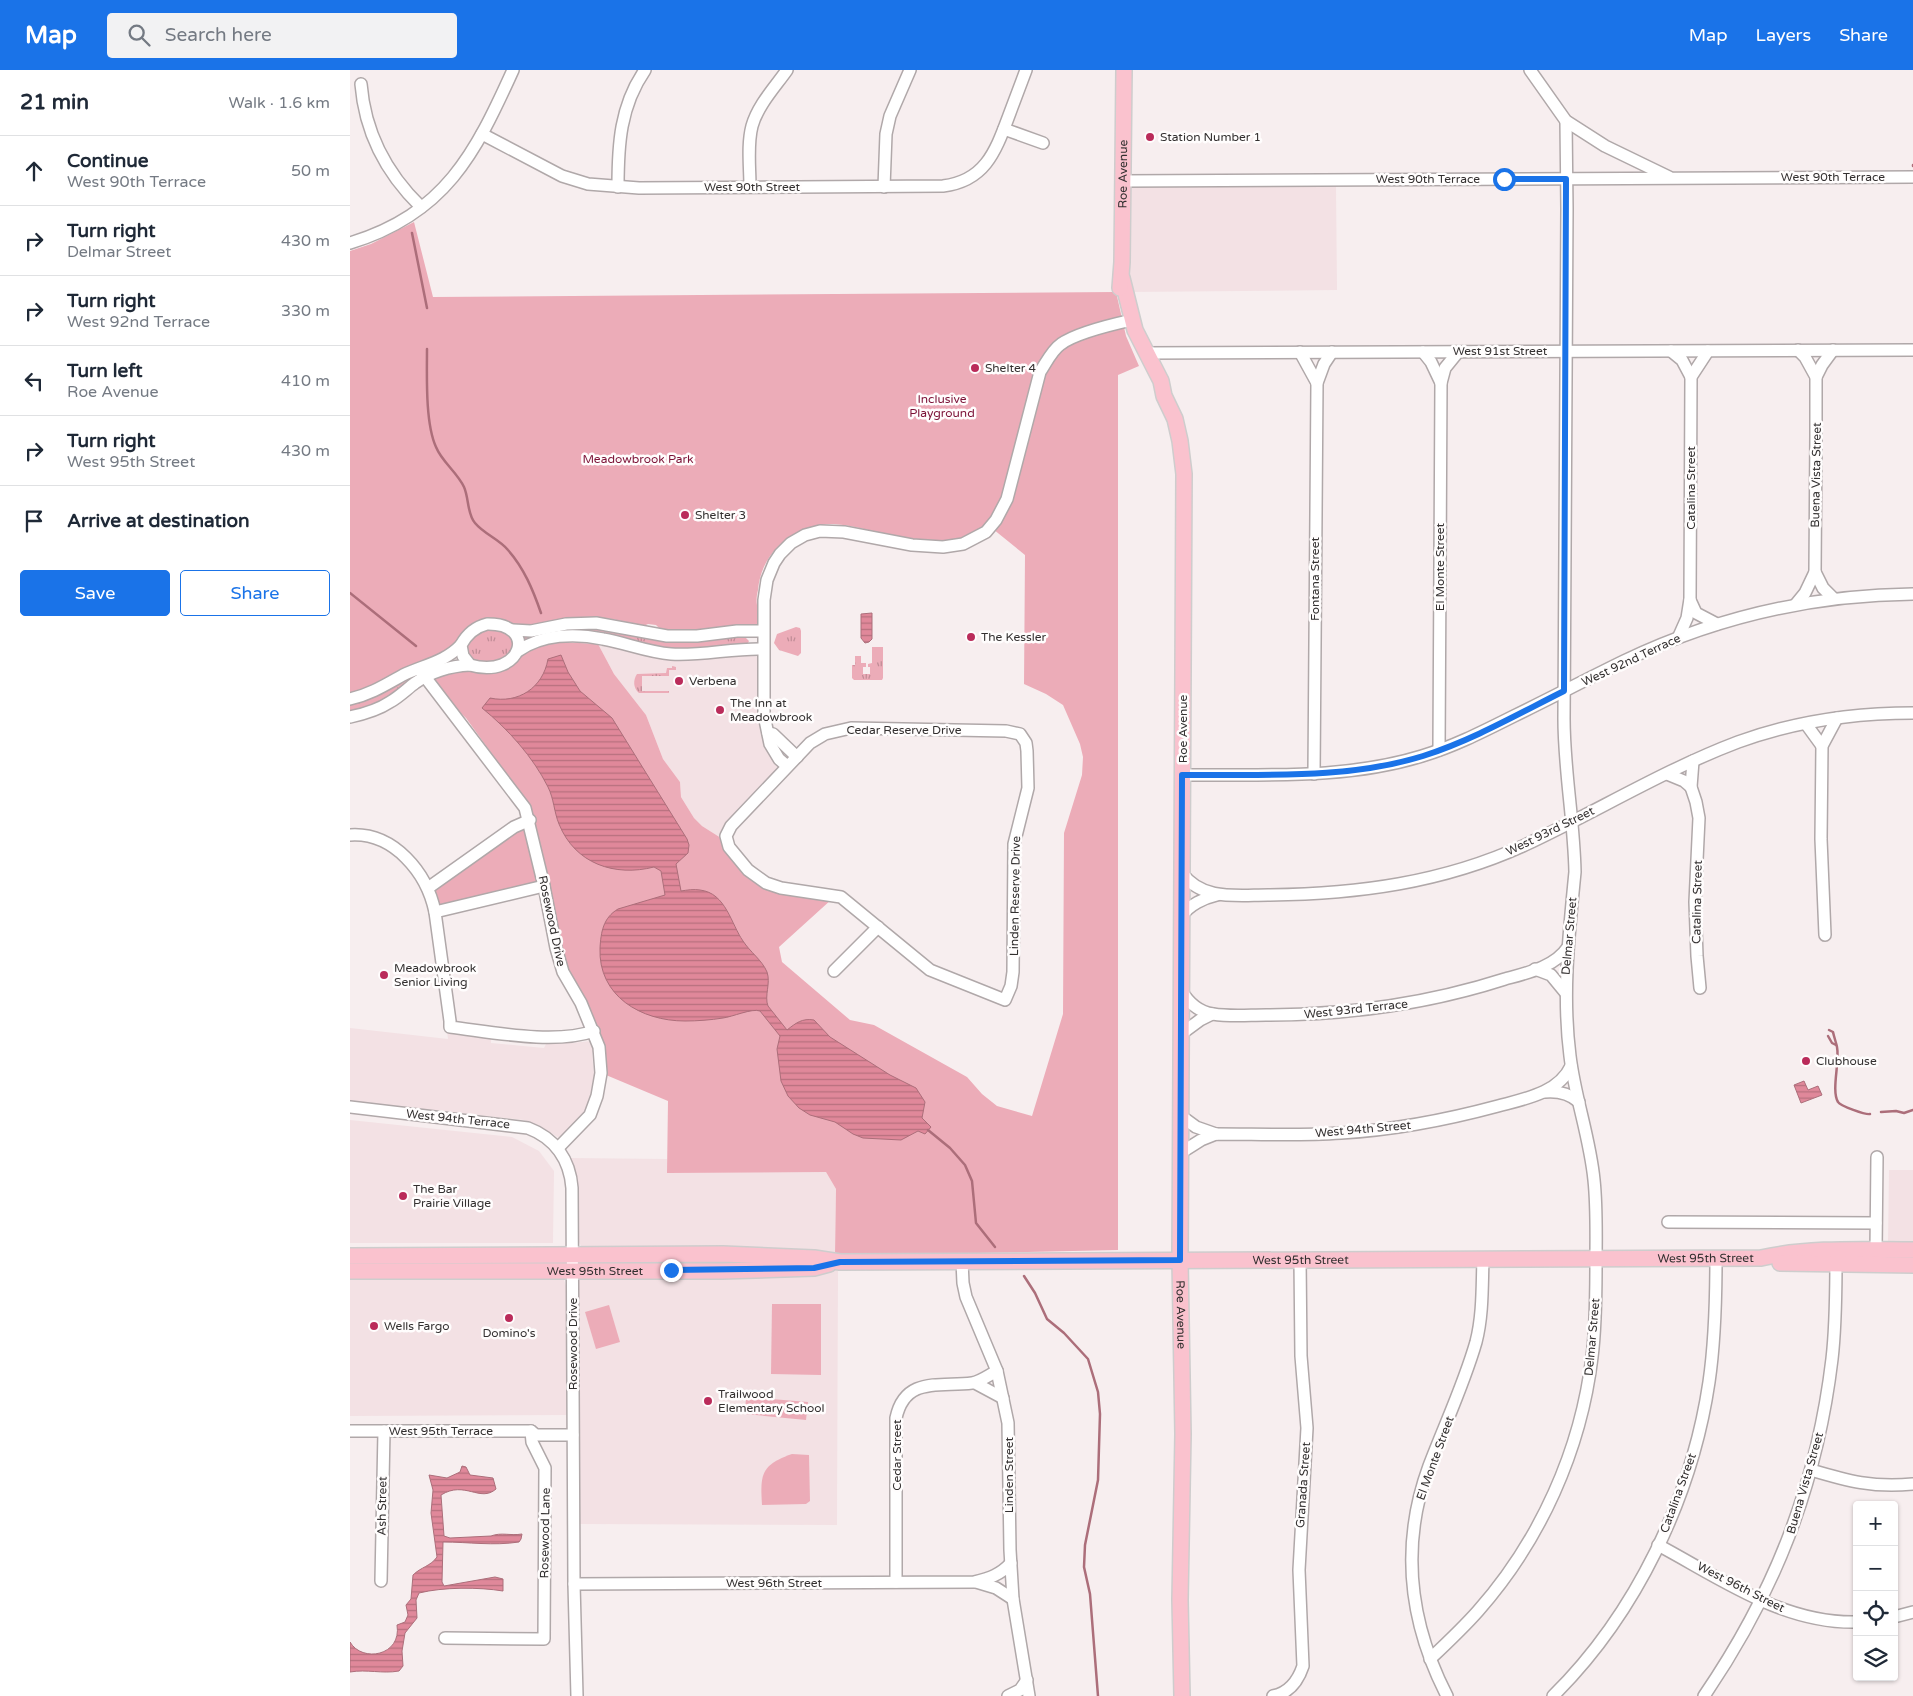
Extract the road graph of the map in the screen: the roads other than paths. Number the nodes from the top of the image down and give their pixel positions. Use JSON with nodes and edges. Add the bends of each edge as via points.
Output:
{"nodes":[{"id":1,"x":513,"y":70,"type":"edge"},
{"id":2,"x":644,"y":70,"type":"edge"},
{"id":3,"x":787,"y":70,"type":"edge"},
{"id":4,"x":910,"y":70,"type":"edge"},
{"id":5,"x":1026,"y":70,"type":"edge"},
{"id":6,"x":1124,"y":70,"type":"edge"},
{"id":7,"x":1530,"y":70,"type":"edge"},
{"id":8,"x":361,"y":84,"type":"dead end"},
{"id":9,"x":1566,"y":121,"type":"junction"},
{"id":10,"x":1004,"y":129,"type":"junction"},
{"id":11,"x":482,"y":134,"type":"junction"},
{"id":12,"x":1043,"y":143,"type":"dead end"},
{"id":13,"x":1913,"y":177,"type":"edge"},
{"id":14,"x":1670,"y":178,"type":"junction"},
{"id":15,"x":1566,"y":179,"type":"junction"},
{"id":16,"x":1124,"y":180,"type":"junction"},
{"id":17,"x":618,"y":187,"type":"junction"},
{"id":18,"x":750,"y":187,"type":"junction"},
{"id":19,"x":884,"y":187,"type":"junction"},
{"id":20,"x":422,"y":207,"type":"junction"},
{"id":21,"x":350,"y":244,"type":"edge"},
{"id":22,"x":1129,"y":321,"type":"junction"},
{"id":23,"x":1798,"y":350,"type":"junction"},
{"id":24,"x":1833,"y":350,"type":"junction"},
{"id":25,"x":1913,"y":350,"type":"edge"},
{"id":26,"x":1567,"y":351,"type":"junction"},
{"id":27,"x":1671,"y":351,"type":"junction"},
{"id":28,"x":1708,"y":351,"type":"junction"},
{"id":29,"x":1300,"y":352,"type":"junction"},
{"id":30,"x":1332,"y":352,"type":"junction"},
{"id":31,"x":1423,"y":352,"type":"junction"},
{"id":32,"x":1458,"y":352,"type":"junction"},
{"id":33,"x":1146,"y":353,"type":"junction"},
{"id":34,"x":1691,"y":377,"type":"junction"},
{"id":35,"x":1816,"y":378,"type":"junction"},
{"id":36,"x":1317,"y":383,"type":"junction"},
{"id":37,"x":1441,"y":383,"type":"junction"},
{"id":38,"x":1164,"y":396,"type":"junction"},
{"id":39,"x":1815,"y":572,"type":"junction"},
{"id":40,"x":1913,"y":594,"type":"edge"},
{"id":41,"x":1833,"y":598,"type":"junction"},
{"id":42,"x":1690,"y":599,"type":"junction"},
{"id":43,"x":1796,"y":604,"type":"junction"},
{"id":44,"x":1717,"y":624,"type":"junction"},
{"id":45,"x":513,"y":630,"type":"junction"},
{"id":46,"x":763,"y":631,"type":"junction"},
{"id":47,"x":1679,"y":636,"type":"junction"},
{"id":48,"x":461,"y":645,"type":"junction"},
{"id":49,"x":763,"y":649,"type":"junction"},
{"id":50,"x":518,"y":651,"type":"junction"},
{"id":51,"x":470,"y":665,"type":"junction"},
{"id":52,"x":422,"y":673,"type":"junction"},
{"id":53,"x":1564,"y":691,"type":"junction"},
{"id":54,"x":350,"y":699,"type":"edge"},
{"id":55,"x":1913,"y":713,"type":"edge"},
{"id":56,"x":350,"y":717,"type":"edge"},
{"id":57,"x":1837,"y":718,"type":"junction"},
{"id":58,"x":1806,"y":724,"type":"junction"},
{"id":59,"x":768,"y":732,"type":"junction"},
{"id":60,"x":1020,"y":734,"type":"joint"},
{"id":61,"x":1822,"y":746,"type":"junction"},
{"id":62,"x":1439,"y":750,"type":"junction"},
{"id":63,"x":797,"y":757,"type":"junction"},
{"id":64,"x":1693,"y":762,"type":"junction"},
{"id":65,"x":788,"y":766,"type":"junction"},
{"id":66,"x":1314,"y":774,"type":"junction"},
{"id":67,"x":1667,"y":774,"type":"junction"},
{"id":68,"x":1182,"y":775,"type":"junction"},
{"id":69,"x":1691,"y":787,"type":"junction"},
{"id":70,"x":530,"y":820,"type":"junction"},
{"id":71,"x":1572,"y":821,"type":"junction"},
{"id":72,"x":350,"y":835,"type":"edge"},
{"id":73,"x":1182,"y":873,"type":"junction"},
{"id":74,"x":544,"y":886,"type":"junction"},
{"id":75,"x":428,"y":888,"type":"junction"},
{"id":76,"x":1217,"y":895,"type":"junction"},
{"id":77,"x":435,"y":912,"type":"junction"},
{"id":78,"x":1182,"y":916,"type":"junction"},
{"id":79,"x":878,"y":927,"type":"junction"},
{"id":80,"x":1826,"y":935,"type":"dead end"},
{"id":81,"x":1568,"y":946,"type":"junction"},
{"id":82,"x":1535,"y":969,"type":"junction"},
{"id":83,"x":834,"y":971,"type":"dead end"},
{"id":84,"x":1700,"y":988,"type":"dead end"},
{"id":85,"x":1181,"y":990,"type":"junction"},
{"id":86,"x":1565,"y":992,"type":"junction"},
{"id":87,"x":1005,"y":1000,"type":"joint"},
{"id":88,"x":1212,"y":1014,"type":"junction"},
{"id":89,"x":594,"y":1031,"type":"junction"},
{"id":90,"x":1181,"y":1034,"type":"junction"},
{"id":91,"x":1571,"y":1066,"type":"junction"},
{"id":92,"x":1545,"y":1092,"type":"junction"},
{"id":93,"x":1579,"y":1102,"type":"junction"},
{"id":94,"x":350,"y":1107,"type":"edge"},
{"id":95,"x":1181,"y":1116,"type":"junction"},
{"id":96,"x":1216,"y":1134,"type":"junction"},
{"id":97,"x":558,"y":1148,"type":"junction"},
{"id":98,"x":1182,"y":1152,"type":"junction"},
{"id":99,"x":1877,"y":1157,"type":"dead end"},
{"id":100,"x":1668,"y":1222,"type":"dead end"},
{"id":101,"x":1876,"y":1223,"type":"junction"},
{"id":102,"x":1876,"y":1250,"type":"junction"},
{"id":103,"x":1913,"y":1250,"type":"edge"},
{"id":104,"x":350,"y":1256,"type":"edge"},
{"id":105,"x":1836,"y":1257,"type":"junction"},
{"id":106,"x":1596,"y":1258,"type":"junction"},
{"id":107,"x":1716,"y":1258,"type":"junction"},
{"id":108,"x":1483,"y":1259,"type":"junction"},
{"id":109,"x":1180,"y":1260,"type":"junction"},
{"id":110,"x":1300,"y":1260,"type":"junction"},
{"id":111,"x":962,"y":1261,"type":"junction"},
{"id":112,"x":572,"y":1262,"type":"junction"},
{"id":113,"x":1913,"y":1265,"type":"edge"},
{"id":114,"x":350,"y":1271,"type":"edge"},
{"id":115,"x":997,"y":1371,"type":"junction"},
{"id":116,"x":975,"y":1383,"type":"junction"},
{"id":117,"x":1003,"y":1398,"type":"junction"},
{"id":118,"x":350,"y":1430,"type":"edge"},
{"id":119,"x":384,"y":1431,"type":"junction"},
{"id":120,"x":531,"y":1431,"type":"junction"},
{"id":121,"x":573,"y":1431,"type":"junction"},
{"id":122,"x":1811,"y":1470,"type":"junction"},
{"id":123,"x":1913,"y":1484,"type":"edge"},
{"id":124,"x":1658,"y":1544,"type":"junction"},
{"id":125,"x":1010,"y":1564,"type":"junction"},
{"id":126,"x":381,"y":1581,"type":"dead end"},
{"id":127,"x":896,"y":1582,"type":"junction"},
{"id":128,"x":974,"y":1582,"type":"junction"},
{"id":129,"x":574,"y":1584,"type":"junction"},
{"id":130,"x":1013,"y":1598,"type":"junction"},
{"id":131,"x":1762,"y":1600,"type":"junction"},
{"id":132,"x":1913,"y":1612,"type":"edge"},
{"id":133,"x":1898,"y":1616,"type":"edge"},
{"id":134,"x":1853,"y":1622,"type":"edge"},
{"id":135,"x":445,"y":1638,"type":"dead end"},
{"id":136,"x":1430,"y":1658,"type":"junction"},
{"id":137,"x":1027,"y":1680,"type":"junction"},
{"id":138,"x":577,"y":1696,"type":"edge"},
{"id":139,"x":1008,"y":1696,"type":"edge"},
{"id":140,"x":1029,"y":1696,"type":"edge"},
{"id":141,"x":1182,"y":1696,"type":"edge"},
{"id":142,"x":1272,"y":1696,"type":"edge"},
{"id":143,"x":1448,"y":1696,"type":"edge"},
{"id":144,"x":1553,"y":1696,"type":"edge"},
{"id":145,"x":1704,"y":1696,"type":"edge"}],
"edges":[{"from":1,"to":11,"type":"street"},
{"from":2,"to":17,"type":"street","via":[[624,115],[618,147]]},
{"from":3,"to":18,"type":"street","via":[[753,124]]},
{"from":4,"to":19,"type":"street","via":[[890,116]]},
{"from":5,"to":10,"type":"street","name":"West 90th Street"},
{"from":6,"to":16,"type":"main road","name":"Roe Avenue"},
{"from":7,"to":9,"type":"street"},
{"from":8,"to":20,"type":"street","via":[[378,152],[397,180]]},
{"from":9,"to":14,"type":"street","via":[[1605,146]]},
{"from":9,"to":15,"type":"street","name":"Delmar Street"},
{"from":10,"to":12,"type":"street"},
{"from":10,"to":19,"type":"street","name":"West 90th Street","via":[[986,165],[966,180],[943,186]]},
{"from":11,"to":17,"type":"street","name":"West 90th Street","via":[[574,181]]},
{"from":11,"to":20,"type":"street","via":[[450,182]]},
{"from":13,"to":14,"type":"street","name":"West 90th Terrace"},
{"from":14,"to":15,"type":"street","name":"West 90th Terrace"},
{"from":15,"to":16,"type":"street","name":"West 90th Terrace"},
{"from":15,"to":26,"type":"street","name":"Delmar Street"},
{"from":16,"to":22,"type":"main road","name":"Roe Avenue","via":[[1122,278]]},
{"from":17,"to":18,"type":"street","name":"West 90th Street"},
{"from":18,"to":19,"type":"street","name":"West 90th Street"},
{"from":20,"to":21,"type":"street","via":[[396,224]]},
{"from":22,"to":33,"type":"main road","name":"Roe Avenue"},
{"from":22,"to":38,"type":"main road","name":"Roe Avenue","via":[[1140,362]]},
{"from":22,"to":46,"type":"street","via":[[1061,344],[1040,372],[1007,499],[986,532],[963,544],[943,547],[892,543],[835,531],[812,533],[800,538],[780,554],[770,570],[764,590]]},
{"from":23,"to":24,"type":"street","name":"West 91st Street"},
{"from":23,"to":28,"type":"street","name":"West 91st Street"},
{"from":23,"to":35,"type":"street","name":"Buena Vista Street"},
{"from":24,"to":25,"type":"street","name":"West 91st Street"},
{"from":24,"to":35,"type":"street","name":"Buena Vista Street"},
{"from":26,"to":27,"type":"street","name":"West 91st Street"},
{"from":26,"to":32,"type":"street","name":"West 91st Street"},
{"from":26,"to":53,"type":"street","name":"Delmar Street"},
{"from":27,"to":28,"type":"street","name":"West 91st Street"},
{"from":27,"to":34,"type":"street","via":[[1682,360]]},
{"from":28,"to":34,"type":"street"},
{"from":29,"to":30,"type":"street","name":"West 91st Street"},
{"from":29,"to":33,"type":"street","name":"West 91st Street"},
{"from":29,"to":36,"type":"street","name":"Fontana Street"},
{"from":30,"to":31,"type":"street","name":"West 91st Street"},
{"from":30,"to":36,"type":"street","name":"Fontana Street"},
{"from":31,"to":32,"type":"street","name":"West 91st Street"},
{"from":31,"to":37,"type":"street","name":"El Monte Street"},
{"from":32,"to":37,"type":"street","name":"El Monte Street","via":[[1446,368]]},
{"from":33,"to":38,"type":"main road","name":"Roe Avenue","via":[[1161,382]]},
{"from":34,"to":42,"type":"street","name":"Catalina Street"},
{"from":35,"to":39,"type":"street","name":"Buena Vista Street"},
{"from":36,"to":66,"type":"street","name":"Fontana Street"},
{"from":37,"to":62,"type":"street","name":"El Monte Street"},
{"from":38,"to":68,"type":"main road","name":"Roe Avenue","via":[[1175,419],[1184,467]]},
{"from":39,"to":41,"type":"street","via":[[1822,588]]},
{"from":39,"to":43,"type":"street","name":"Buena Vista Street"},
{"from":40,"to":41,"type":"street","name":"West 92nd Terrace"},
{"from":41,"to":43,"type":"street","name":"West 92nd Terrace"},
{"from":42,"to":44,"type":"street","via":[[1696,614]]},
{"from":42,"to":47,"type":"street","name":"Catalina Street","via":[[1687,618]]},
{"from":43,"to":44,"type":"street","name":"West 92nd Terrace"},
{"from":44,"to":47,"type":"street","name":"West 92nd Terrace"},
{"from":45,"to":46,"type":"street","via":[[531,631],[566,624],[596,623],[681,636]]},
{"from":45,"to":48,"type":"street","via":[[496,624],[479,626]]},
{"from":45,"to":50,"type":"street","via":[[518,636]]},
{"from":46,"to":49,"type":"street"},
{"from":47,"to":53,"type":"street","name":"West 92nd Terrace"},
{"from":48,"to":51,"type":"street","via":[[463,656]]},
{"from":48,"to":52,"type":"street","via":[[452,655]]},
{"from":49,"to":50,"type":"street","via":[[670,654],[602,638],[561,636],[534,641]]},
{"from":49,"to":59,"type":"street","via":[[764,715]]},
{"from":50,"to":51,"type":"street","via":[[510,661],[497,668]]},
{"from":51,"to":52,"type":"street"},
{"from":52,"to":54,"type":"street"},
{"from":52,"to":56,"type":"street","via":[[391,702]]},
{"from":52,"to":70,"type":"street","name":"Rosewood Drive","via":[[519,797]]},
{"from":53,"to":62,"type":"street","name":"West 92nd Terrace","via":[[1473,737]]},
{"from":53,"to":71,"type":"street","name":"Delmar Street","via":[[1564,746]]},
{"from":55,"to":57,"type":"street","name":"West 93rd Street"},
{"from":57,"to":58,"type":"street","name":"West 93rd Street"},
{"from":57,"to":61,"type":"street"},
{"from":58,"to":61,"type":"street"},
{"from":58,"to":64,"type":"street","name":"West 93rd Street","via":[[1739,742]]},
{"from":59,"to":63,"type":"street"},
{"from":59,"to":65,"type":"street","via":[[773,750]]},
{"from":60,"to":63,"type":"street","name":"Cedar Reserve Drive","via":[[1006,730],[842,729],[816,738]]},
{"from":60,"to":87,"type":"street","name":"Linden Reserve Drive","via":[[1027,747],[1028,788],[1014,844],[1014,972]]},
{"from":61,"to":80,"type":"street"},
{"from":62,"to":66,"type":"street","name":"West 92nd Terrace","via":[[1364,770]]},
{"from":63,"to":65,"type":"street","name":"Cedar Reserve Drive"},
{"from":64,"to":67,"type":"street","name":"West 93rd Street"},
{"from":64,"to":69,"type":"street","name":"Catalina Street"},
{"from":65,"to":79,"type":"street","name":"Cedar Reserve Drive","via":[[731,826],[726,836],[729,847],[748,870],[766,883],[841,897]]},
{"from":66,"to":68,"type":"street","name":"West 92nd Terrace"},
{"from":67,"to":69,"type":"street"},
{"from":67,"to":71,"type":"street","name":"West 93rd Street"},
{"from":68,"to":73,"type":"main road","name":"Roe Avenue"},
{"from":69,"to":84,"type":"street","name":"Catalina Street","via":[[1699,818],[1695,902]]},
{"from":70,"to":74,"type":"street","name":"Rosewood Drive"},
{"from":70,"to":75,"type":"street","via":[[514,827]]},
{"from":71,"to":76,"type":"street","name":"West 93rd Street","via":[[1493,858],[1394,886],[1329,894]]},
{"from":71,"to":81,"type":"street","name":"Delmar Street","via":[[1575,872]]},
{"from":72,"to":75,"type":"street","via":[[372,837],[391,844]]},
{"from":73,"to":76,"type":"street","name":"West 93rd Street","via":[[1192,884]]},
{"from":73,"to":78,"type":"main road","name":"Roe Avenue"},
{"from":74,"to":77,"type":"street"},
{"from":74,"to":89,"type":"street","name":"Rosewood Drive","via":[[563,972]]},
{"from":75,"to":77,"type":"street"},
{"from":76,"to":78,"type":"street","via":[[1192,906]]},
{"from":77,"to":89,"type":"street","via":[[450,1027],[558,1038]]},
{"from":78,"to":85,"type":"main road","name":"Roe Avenue"},
{"from":79,"to":83,"type":"street"},
{"from":79,"to":87,"type":"street","name":"Cedar Reserve Drive","via":[[930,970]]},
{"from":81,"to":82,"type":"street","name":"West 93rd Terrace","via":[[1559,957]]},
{"from":81,"to":86,"type":"street","name":"Delmar Street"},
{"from":82,"to":86,"type":"street","via":[[1554,978]]},
{"from":82,"to":88,"type":"street","name":"West 93rd Terrace","via":[[1464,992],[1379,1009],[1334,1013]]},
{"from":85,"to":88,"type":"street","name":"West 93rd Terrace","via":[[1192,1004]]},
{"from":85,"to":90,"type":"main road","name":"Roe Avenue"},
{"from":86,"to":91,"type":"street","name":"Delmar Street"},
{"from":88,"to":90,"type":"street"},
{"from":89,"to":97,"type":"street","name":"Rosewood Drive","via":[[601,1073],[598,1096],[590,1115]]},
{"from":90,"to":95,"type":"main road","name":"Roe Avenue"},
{"from":91,"to":92,"type":"street","name":"West 94th Street","via":[[1563,1079]]},
{"from":91,"to":93,"type":"street","name":"Delmar Street"},
{"from":92,"to":93,"type":"street","name":"West 94th Street","via":[[1569,1095]]},
{"from":92,"to":96,"type":"street","name":"West 94th Street","via":[[1466,1115],[1381,1129],[1302,1134]]},
{"from":93,"to":106,"type":"street","name":"Delmar Street","via":[[1593,1168]]},
{"from":94,"to":97,"type":"street","name":"West 94th Terrace","via":[[528,1128],[546,1136]]},
{"from":95,"to":96,"type":"street","via":[[1196,1127]]},
{"from":95,"to":98,"type":"main road","name":"Roe Avenue"},
{"from":96,"to":98,"type":"street","name":"West 94th Street"},
{"from":97,"to":112,"type":"street","name":"Rosewood Drive","via":[[572,1180]]},
{"from":98,"to":109,"type":"main road","name":"Roe Avenue"},
{"from":99,"to":101,"type":"street"},
{"from":100,"to":101,"type":"street"},
{"from":101,"to":102,"type":"street"},
{"from":102,"to":103,"type":"main road","name":"West 95th Street"},
{"from":102,"to":105,"type":"main road","name":"West 95th Street"},
{"from":104,"to":112,"type":"main road","name":"West 95th Street"},
{"from":105,"to":107,"type":"main road","name":"West 95th Street","via":[[1780,1263],[1761,1258]]},
{"from":105,"to":113,"type":"main road","name":"West 95th Street"},
{"from":105,"to":122,"type":"street","name":"Buena Vista Street","via":[[1832,1358],[1823,1420]]},
{"from":106,"to":107,"type":"main road","name":"West 95th Street"},
{"from":106,"to":108,"type":"main road","name":"West 95th Street"},
{"from":106,"to":136,"type":"street","name":"Delmar Street","via":[[1594,1330],[1586,1392],[1577,1430],[1555,1488],[1532,1534],[1502,1581],[1479,1610]]},
{"from":107,"to":124,"type":"street","name":"Catalina Street","via":[[1713,1346],[1702,1421],[1681,1490]]},
{"from":108,"to":110,"type":"main road","name":"West 95th Street"},
{"from":108,"to":136,"type":"street","name":"El Monte Street","via":[[1476,1340],[1464,1381],[1429,1467],[1415,1523],[1412,1551],[1415,1602]]},
{"from":109,"to":110,"type":"main road","name":"West 95th Street"},
{"from":109,"to":111,"type":"main road","name":"West 95th Street"},
{"from":109,"to":141,"type":"main road","name":"Roe Avenue"},
{"from":110,"to":142,"type":"street","name":"Granada Street","via":[[1301,1356],[1307,1428],[1299,1570],[1303,1666],[1295,1684]]},
{"from":111,"to":112,"type":"main road","name":"West 95th Street","via":[[840,1262],[723,1254]]},
{"from":111,"to":115,"type":"street","name":"Linden Street","via":[[966,1296]]},
{"from":112,"to":114,"type":"main road","name":"West 95th Street"},
{"from":112,"to":121,"type":"street","name":"Rosewood Drive"},
{"from":115,"to":116,"type":"street","name":"Cedar Street"},
{"from":115,"to":117,"type":"street","name":"Linden Street"},
{"from":116,"to":117,"type":"street"},
{"from":116,"to":127,"type":"street","name":"Cedar Street","via":[[917,1388],[902,1400],[898,1409]]},
{"from":117,"to":125,"type":"street","name":"Linden Street","via":[[1009,1432]]},
{"from":118,"to":119,"type":"street","name":"West 95th Terrace"},
{"from":119,"to":120,"type":"street","name":"West 95th Terrace"},
{"from":119,"to":126,"type":"street","name":"Ash Street"},
{"from":120,"to":121,"type":"street","name":"West 95th Terrace","via":[[536,1428]]},
{"from":120,"to":135,"type":"street","name":"Rosewood Lane","via":[[532,1442],[545,1468],[544,1639]]},
{"from":121,"to":129,"type":"street","name":"Rosewood Drive"},
{"from":122,"to":123,"type":"street","via":[[1872,1485]]},
{"from":122,"to":131,"type":"street","name":"Buena Vista Street","via":[[1788,1541]]},
{"from":124,"to":131,"type":"street","name":"West 96th Street"},
{"from":124,"to":144,"type":"street","name":"Catalina Street","via":[[1633,1591],[1601,1639]]},
{"from":125,"to":128,"type":"street","name":"West 96th Street","via":[[995,1577]]},
{"from":125,"to":130,"type":"street","name":"Linden Street"},
{"from":127,"to":128,"type":"street","name":"West 96th Street"},
{"from":127,"to":129,"type":"street","name":"West 96th Street"},
{"from":128,"to":130,"type":"street","name":"West 96th Street","via":[[996,1588]]},
{"from":129,"to":138,"type":"street","name":"Rosewood Drive"},
{"from":130,"to":137,"type":"street","name":"Linden Street"},
{"from":131,"to":134,"type":"street","name":"West 96th Street","via":[[1819,1620]]},
{"from":131,"to":145,"type":"street","name":"Buena Vista Street","via":[[1730,1658]]},
{"from":132,"to":133,"type":"street"},
{"from":136,"to":143,"type":"street"},
{"from":137,"to":139,"type":"street","via":[[1020,1690]]},
{"from":137,"to":140,"type":"street","name":"Linden Street"}]}
